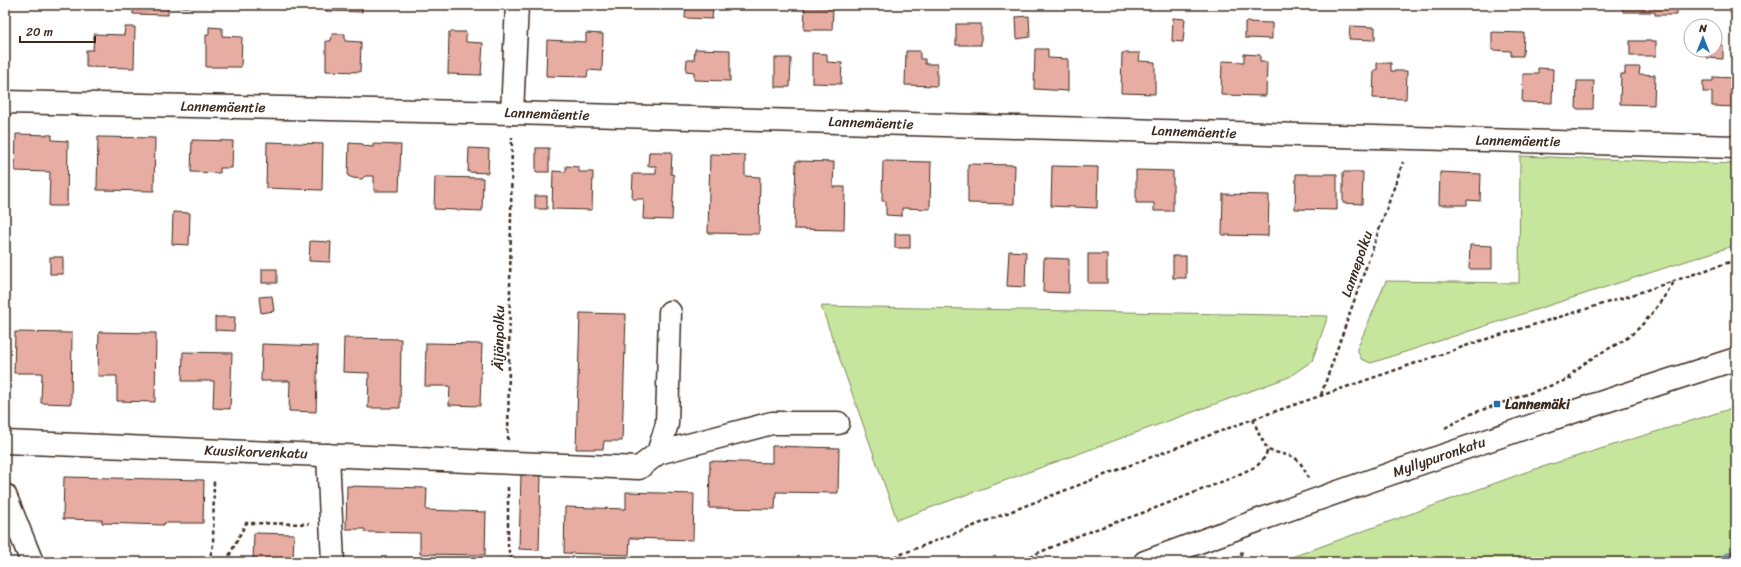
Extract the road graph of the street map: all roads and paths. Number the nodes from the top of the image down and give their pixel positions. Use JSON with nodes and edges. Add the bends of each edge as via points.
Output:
{"nodes":[{"id":1,"x":517,"y":5,"type":"edge"},
{"id":2,"x":5,"y":102,"type":"edge"},
{"id":3,"x":512,"y":113,"type":"junction"},
{"id":4,"x":1411,"y":139,"type":"junction"},
{"id":5,"x":1736,"y":147,"type":"edge"},
{"id":6,"x":1736,"y":260,"type":"edge"},
{"id":7,"x":1674,"y":281,"type":"junction"},
{"id":8,"x":670,"y":312,"type":"dead end"},
{"id":9,"x":1736,"y":359,"type":"edge"},
{"id":10,"x":1572,"y":378,"type":"dead end"},
{"id":11,"x":1567,"y":379,"type":"junction"},
{"id":12,"x":1321,"y":396,"type":"junction"},
{"id":13,"x":1253,"y":419,"type":"junction"},
{"id":14,"x":838,"y":423,"type":"dead end"},
{"id":15,"x":1443,"y":429,"type":"dead end"},
{"id":16,"x":5,"y":442,"type":"edge"},
{"id":17,"x":1268,"y":450,"type":"junction"},
{"id":18,"x":658,"y":453,"type":"junction"},
{"id":19,"x":328,"y":455,"type":"junction"},
{"id":20,"x":508,"y":463,"type":"junction"},
{"id":21,"x":1314,"y":474,"type":"dead end"},
{"id":22,"x":1307,"y":476,"type":"junction"},
{"id":23,"x":214,"y":479,"type":"dead end"},
{"id":24,"x":5,"y":495,"type":"edge"},
{"id":25,"x":1316,"y":500,"type":"junction"},
{"id":26,"x":331,"y":524,"type":"junction"},
{"id":27,"x":1243,"y":549,"type":"dead end"},
{"id":28,"x":32,"y":562,"type":"edge"},
{"id":29,"x":209,"y":562,"type":"edge"},
{"id":30,"x":226,"y":562,"type":"edge"},
{"id":31,"x":333,"y":562,"type":"edge"},
{"id":32,"x":512,"y":562,"type":"edge"},
{"id":33,"x":881,"y":562,"type":"edge"},
{"id":34,"x":1018,"y":562,"type":"edge"},
{"id":35,"x":1145,"y":562,"type":"edge"},
{"id":36,"x":1239,"y":562,"type":"edge"}],
"edges":[{"from":1,"to":3,"type":"street"},
{"from":2,"to":3,"type":"street","name":"Lannemäentie"},
{"from":3,"to":4,"type":"street","name":"Lannemäentie"},
{"from":3,"to":20,"type":"path","name":"Äijänpolku"},
{"from":4,"to":5,"type":"street","name":"Lannemäentie"},
{"from":4,"to":12,"type":"path","name":"Lannepolku"},
{"from":6,"to":7,"type":"path"},
{"from":7,"to":11,"type":"path","via":[[1639,327],[1625,339],[1593,356]]},
{"from":7,"to":12,"type":"path","via":[[1480,341]]},
{"from":8,"to":18,"type":"street","via":[[667,424]]},
{"from":9,"to":25,"type":"street","name":"Myllypuronkatu","via":[[1559,416]]},
{"from":10,"to":11,"type":"path"},
{"from":11,"to":15,"type":"path","via":[[1468,415]]},
{"from":12,"to":13,"type":"path"},
{"from":13,"to":17,"type":"path"},
{"from":13,"to":33,"type":"path"},
{"from":14,"to":18,"type":"street","via":[[772,423]]},
{"from":16,"to":19,"type":"street","name":"Kuusikorvenkatu"},
{"from":17,"to":22,"type":"path","via":[[1293,456],[1301,463]]},
{"from":17,"to":34,"type":"path","via":[[1257,466],[1229,479],[1085,533]]},
{"from":18,"to":20,"type":"street","name":"Kuusikorvenkatu","via":[[639,468]]},
{"from":19,"to":20,"type":"street","name":"Kuusikorvenkatu"},
{"from":19,"to":26,"type":"street"},
{"from":20,"to":32,"type":"path","name":"Äijänpolku","via":[[508,548]]},
{"from":21,"to":22,"type":"path"},
{"from":22,"to":25,"type":"path"},
{"from":23,"to":29,"type":"path","via":[[214,545]]},
{"from":24,"to":28,"type":"street"},
{"from":25,"to":35,"type":"street","name":"Myllypuronkatu"},
{"from":26,"to":30,"type":"path","via":[[246,523]]},
{"from":26,"to":31,"type":"street"},
{"from":27,"to":36,"type":"path"}]}
